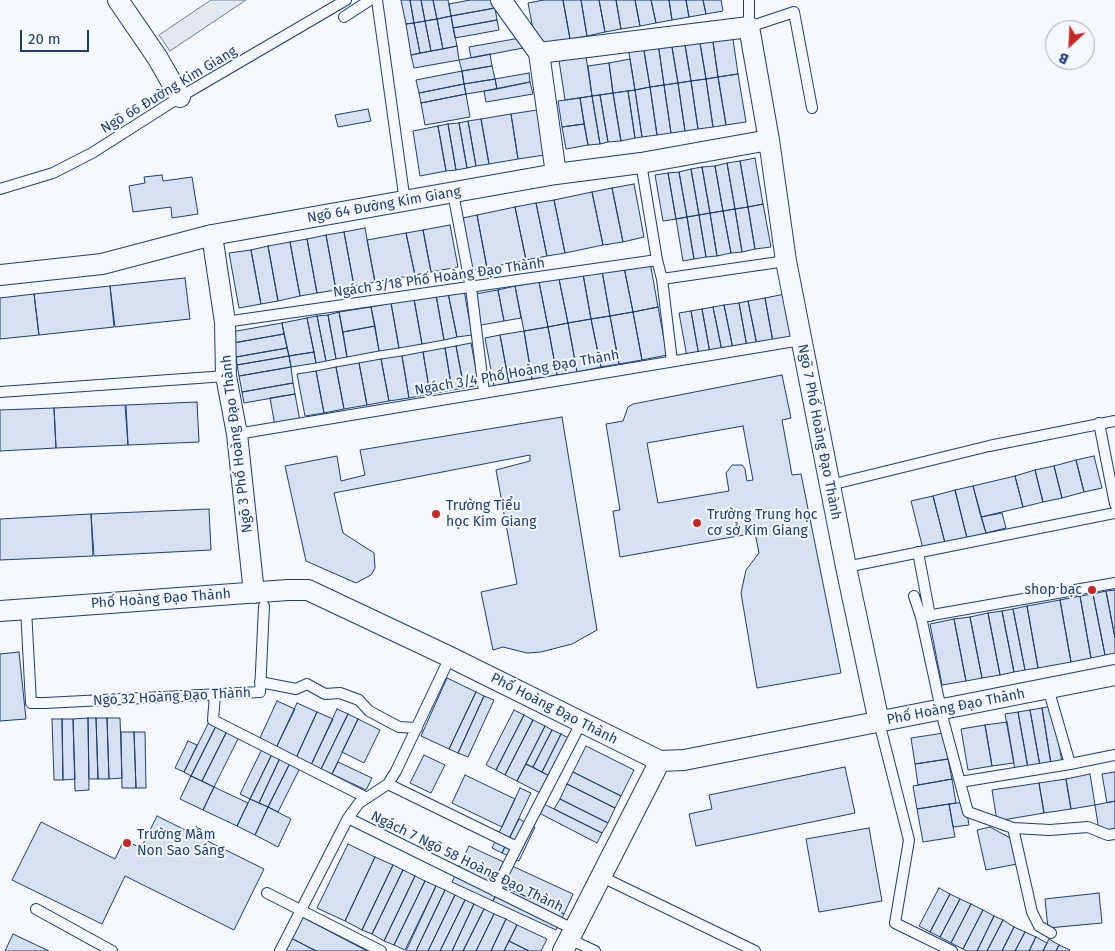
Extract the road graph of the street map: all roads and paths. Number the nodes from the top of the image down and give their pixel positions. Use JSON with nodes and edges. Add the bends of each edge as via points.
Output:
{"nodes":[{"id":1,"x":118,"y":0,"type":"edge"},
{"id":2,"x":346,"y":0,"type":"edge"},
{"id":3,"x":370,"y":0,"type":"edge"},
{"id":4,"x":377,"y":0,"type":"edge"},
{"id":5,"x":749,"y":0,"type":"edge"},
{"id":6,"x":508,"y":2,"type":"edge"},
{"id":7,"x":344,"y":16,"type":"dead end"},
{"id":8,"x":749,"y":27,"type":"junction"},
{"id":9,"x":539,"y":53,"type":"junction"},
{"id":10,"x":180,"y":97,"type":"junction"},
{"id":11,"x":812,"y":108,"type":"dead end"},
{"id":12,"x":769,"y":140,"type":"junction"},
{"id":13,"x":641,"y":162,"type":"junction"},
{"id":14,"x":556,"y":174,"type":"junction"},
{"id":15,"x":0,"y":189,"type":"edge"},
{"id":16,"x":453,"y":194,"type":"junction"},
{"id":17,"x":405,"y":202,"type":"junction"},
{"id":18,"x":212,"y":235,"type":"junction"},
{"id":19,"x":657,"y":260,"type":"junction"},
{"id":20,"x":786,"y":261,"type":"junction"},
{"id":21,"x":0,"y":275,"type":"edge"},
{"id":22,"x":662,"y":279,"type":"junction"},
{"id":23,"x":471,"y":288,"type":"junction"},
{"id":24,"x":225,"y":322,"type":"junction"},
{"id":25,"x":801,"y":340,"type":"junction"},
{"id":26,"x":672,"y":361,"type":"junction"},
{"id":27,"x":226,"y":376,"type":"junction"},
{"id":28,"x":0,"y":392,"type":"edge"},
{"id":29,"x":484,"y":392,"type":"junction"},
{"id":30,"x":1115,"y":420,"type":"edge"},
{"id":31,"x":1099,"y":423,"type":"junction"},
{"id":32,"x":237,"y":434,"type":"junction"},
{"id":33,"x":830,"y":485,"type":"junction"},
{"id":34,"x":1115,"y":504,"type":"edge"},
{"id":35,"x":1115,"y":513,"type":"edge"},
{"id":36,"x":918,"y":552,"type":"junction"},
{"id":37,"x":846,"y":566,"type":"junction"},
{"id":38,"x":1115,"y":583,"type":"edge"},
{"id":39,"x":914,"y":596,"type":"dead end"},
{"id":40,"x":261,"y":597,"type":"junction"},
{"id":41,"x":26,"y":609,"type":"junction"},
{"id":42,"x":0,"y":611,"type":"edge"},
{"id":43,"x":926,"y":616,"type":"junction"},
{"id":44,"x":450,"y":657,"type":"junction"},
{"id":45,"x":1115,"y":675,"type":"edge"},
{"id":46,"x":260,"y":682,"type":"junction"},
{"id":47,"x":1048,"y":688,"type":"junction"},
{"id":48,"x":215,"y":695,"type":"junction"},
{"id":49,"x":941,"y":710,"type":"junction"},
{"id":50,"x":879,"y":722,"type":"junction"},
{"id":51,"x":581,"y":723,"type":"junction"},
{"id":52,"x":417,"y":728,"type":"junction"},
{"id":53,"x":1115,"y":755,"type":"edge"},
{"id":54,"x":660,"y":761,"type":"junction"},
{"id":55,"x":1070,"y":764,"type":"junction"},
{"id":56,"x":960,"y":782,"type":"junction"},
{"id":57,"x":388,"y":784,"type":"junction"},
{"id":58,"x":365,"y":797,"type":"junction"},
{"id":59,"x":348,"y":818,"type":"junction"},
{"id":60,"x":1013,"y":828,"type":"junction"},
{"id":61,"x":1115,"y":834,"type":"edge"},
{"id":62,"x":517,"y":847,"type":"junction"},
{"id":63,"x":600,"y":876,"type":"junction"},
{"id":64,"x":494,"y":890,"type":"junction"},
{"id":65,"x":266,"y":893,"type":"dead end"},
{"id":66,"x":36,"y":909,"type":"dead end"},
{"id":67,"x":301,"y":910,"type":"junction"},
{"id":68,"x":1050,"y":933,"type":"dead end"},
{"id":69,"x":568,"y":940,"type":"edge"},
{"id":70,"x":112,"y":951,"type":"edge"},
{"id":71,"x":280,"y":951,"type":"edge"},
{"id":72,"x":381,"y":951,"type":"edge"},
{"id":73,"x":595,"y":951,"type":"edge"},
{"id":74,"x":755,"y":951,"type":"edge"},
{"id":75,"x":952,"y":951,"type":"edge"}],
"edges":[{"from":1,"to":10,"type":"street"},
{"from":2,"to":10,"type":"lane","name":"Ngõ 66 Đường Kim Giang"},
{"from":3,"to":7,"type":"lane"},
{"from":4,"to":17,"type":"lane"},
{"from":5,"to":8,"type":"lane"},
{"from":6,"to":9,"type":"street"},
{"from":8,"to":9,"type":"street"},
{"from":8,"to":11,"type":"lane","via":[[794,12]]},
{"from":8,"to":12,"type":"street","name":"Ngõ 7 Phố Hoàng Đạo Thành"},
{"from":9,"to":14,"type":"street"},
{"from":10,"to":15,"type":"lane","name":"Ngõ 66 Đường Kim Giang","via":[[69,165]]},
{"from":12,"to":13,"type":"street","name":"Ngõ 64 Đường Kim Giang"},
{"from":12,"to":20,"type":"street","name":"Ngõ 7 Phố Hoàng Đạo Thành"},
{"from":13,"to":14,"type":"street","name":"Ngõ 64 Đường Kim Giang"},
{"from":13,"to":19,"type":"lane"},
{"from":14,"to":16,"type":"street","name":"Ngõ 64 Đường Kim Giang"},
{"from":16,"to":17,"type":"street","name":"Ngõ 64 Đường Kim Giang"},
{"from":16,"to":23,"type":"lane"},
{"from":17,"to":18,"type":"street","name":"Ngõ 64 Đường Kim Giang"},
{"from":18,"to":21,"type":"street","name":"Ngõ 64 Đường Kim Giang","via":[[102,264]]},
{"from":18,"to":24,"type":"street","name":"Ngõ 3 Phố Hoàng Đạo Thành"},
{"from":19,"to":22,"type":"lane"},
{"from":19,"to":23,"type":"lane","name":"Ngách 3/18 Phố Hoàng Đạo Thành"},
{"from":20,"to":22,"type":"lane"},
{"from":20,"to":25,"type":"street","name":"Ngõ 7 Phố Hoàng Đạo Thành"},
{"from":22,"to":26,"type":"lane"},
{"from":23,"to":24,"type":"lane","name":"Ngách 3/18 Phố Hoàng Đạo Thành"},
{"from":23,"to":29,"type":"lane"},
{"from":24,"to":27,"type":"street","name":"Ngõ 3 Phố Hoàng Đạo Thành"},
{"from":25,"to":26,"type":"lane","name":"Ngách 3/4 Phố Hoàng Đạo Thành"},
{"from":25,"to":33,"type":"street","name":"Ngõ 7 Phố Hoàng Đạo Thành"},
{"from":26,"to":29,"type":"lane","name":"Ngách 3/4 Phố Hoàng Đạo Thành"},
{"from":27,"to":28,"type":"lane"},
{"from":27,"to":32,"type":"street","name":"Ngõ 3 Phố Hoàng Đạo Thành"},
{"from":29,"to":32,"type":"lane","name":"Ngách 3/4 Phố Hoàng Đạo Thành"},
{"from":30,"to":31,"type":"lane"},
{"from":31,"to":33,"type":"lane"},
{"from":31,"to":34,"type":"lane"},
{"from":32,"to":40,"type":"street","name":"Ngõ 3 Phố Hoàng Đạo Thành"},
{"from":33,"to":37,"type":"street","name":"Ngõ 7 Phố Hoàng Đạo Thành"},
{"from":35,"to":36,"type":"lane"},
{"from":36,"to":37,"type":"lane"},
{"from":36,"to":43,"type":"lane"},
{"from":37,"to":50,"type":"street","name":"Ngõ 7 Phố Hoàng Đạo Thành"},
{"from":38,"to":43,"type":"lane"},
{"from":39,"to":43,"type":"lane"},
{"from":40,"to":41,"type":"street","name":"Phố Hoàng Đạo Thành"},
{"from":40,"to":44,"type":"street","name":"Phố Hoàng Đạo Thành","via":[[308,590]]},
{"from":40,"to":46,"type":"lane","name":"Ngõ 32 Hoàng Đạo Thành"},
{"from":41,"to":42,"type":"street","name":"Phố Hoàng Đạo Thành"},
{"from":41,"to":48,"type":"lane","name":"Ngõ 32 Hoàng Đạo Thành","via":[[31,703]]},
{"from":43,"to":49,"type":"lane"},
{"from":44,"to":51,"type":"street","name":"Phố Hoàng Đạo Thành"},
{"from":44,"to":52,"type":"lane"},
{"from":45,"to":47,"type":"street","name":"Phố Hoàng Đạo Thành"},
{"from":46,"to":48,"type":"lane","name":"Ngõ 32 Hoàng Đạo Thành","via":[[260,692]]},
{"from":46,"to":52,"type":"lane","via":[[296,689],[307,684],[325,694],[340,693],[359,700],[369,711],[399,727]]},
{"from":47,"to":49,"type":"street","name":"Phố Hoàng Đạo Thành"},
{"from":47,"to":55,"type":"lane"},
{"from":48,"to":58,"type":"lane","via":[[213,720]]},
{"from":49,"to":50,"type":"street","name":"Phố Hoàng Đạo Thành"},
{"from":49,"to":56,"type":"lane"},
{"from":50,"to":54,"type":"street","name":"Phố Hoàng Đạo Thành","via":[[684,760]]},
{"from":50,"to":75,"type":"lane","via":[[909,840],[895,923]]},
{"from":51,"to":54,"type":"street","name":"Phố Hoàng Đạo Thành"},
{"from":51,"to":62,"type":"lane"},
{"from":52,"to":57,"type":"lane"},
{"from":53,"to":55,"type":"lane"},
{"from":54,"to":63,"type":"street"},
{"from":55,"to":56,"type":"lane"},
{"from":56,"to":60,"type":"lane","via":[[968,812]]},
{"from":57,"to":58,"type":"lane"},
{"from":57,"to":62,"type":"lane"},
{"from":58,"to":59,"type":"lane"},
{"from":59,"to":64,"type":"lane","name":"Ngách 7 Ngõ 58 Hoàng Đạo Thành"},
{"from":59,"to":67,"type":"lane"},
{"from":60,"to":61,"type":"lane","via":[[1088,827],[1108,835]]},
{"from":60,"to":68,"type":"lane","via":[[1032,912],[1038,926]]},
{"from":62,"to":64,"type":"lane"},
{"from":63,"to":69,"type":"street"},
{"from":63,"to":74,"type":"lane"},
{"from":64,"to":69,"type":"lane","name":"Ngách 7 Ngõ 58 Hoàng Đạo Thành"},
{"from":65,"to":67,"type":"lane"},
{"from":66,"to":70,"type":"lane"},
{"from":67,"to":71,"type":"lane"},
{"from":67,"to":72,"type":"lane"},
{"from":69,"to":73,"type":"lane","name":"Ngách 7 Ngõ 58 Hoàng Đạo Thành"}]}
